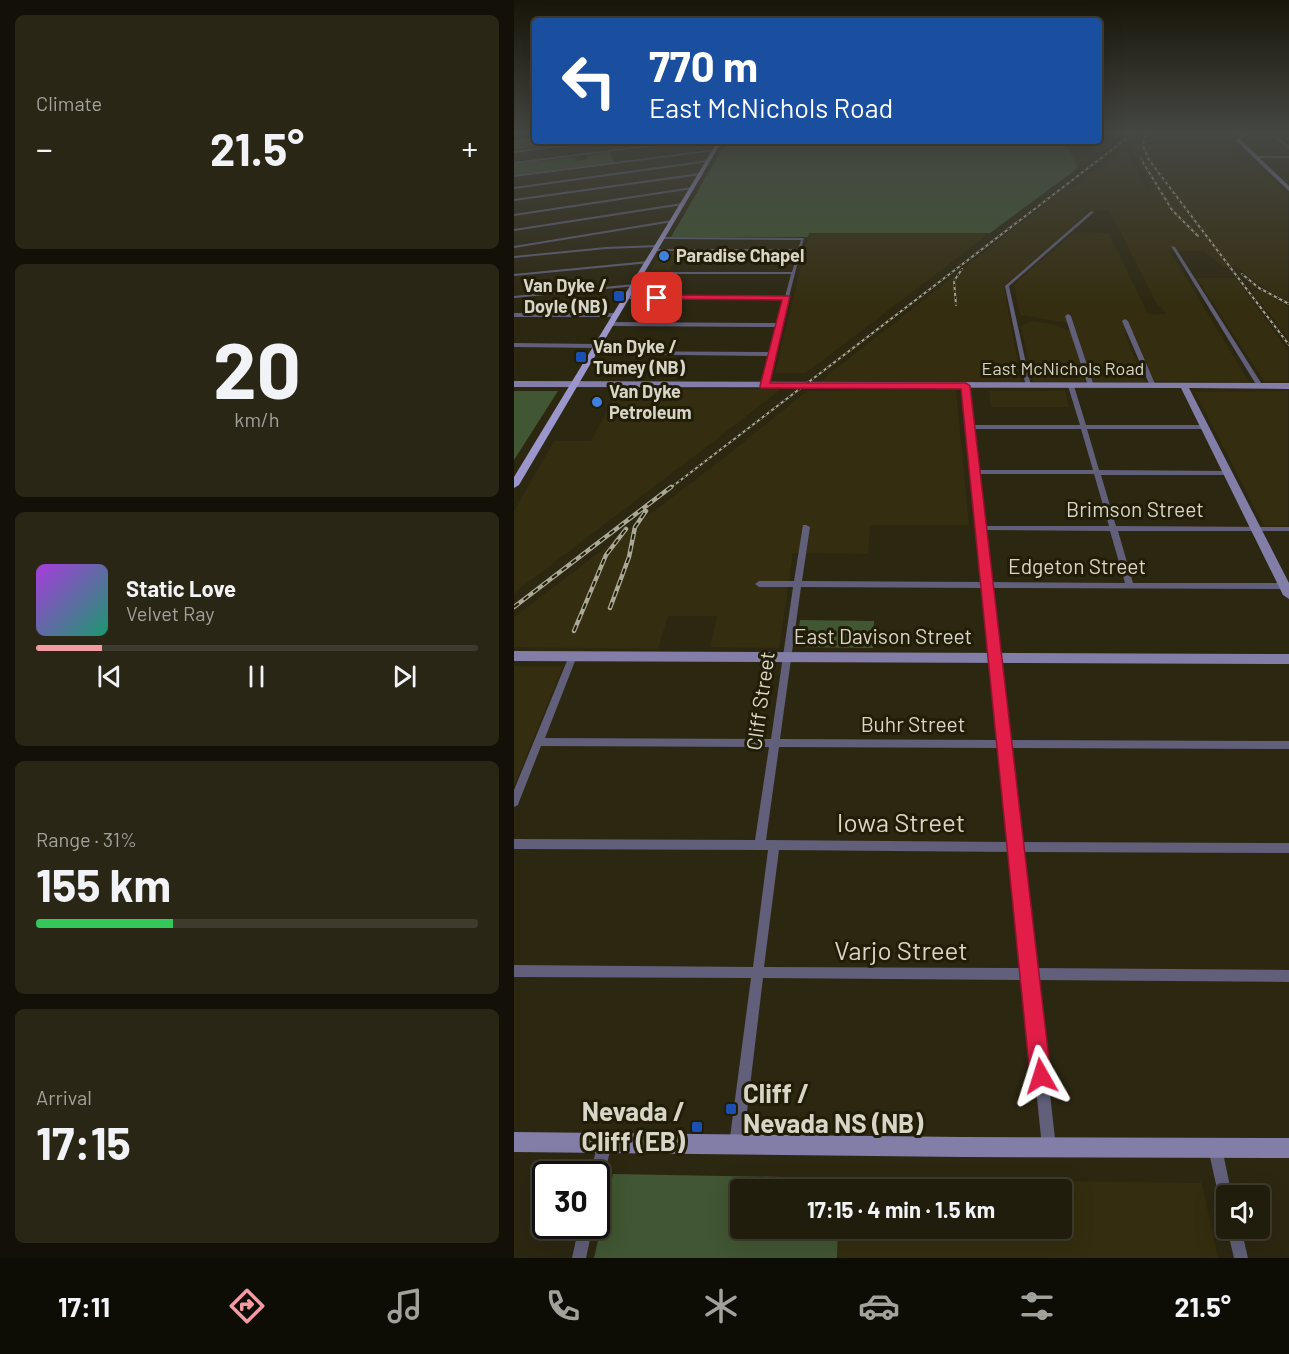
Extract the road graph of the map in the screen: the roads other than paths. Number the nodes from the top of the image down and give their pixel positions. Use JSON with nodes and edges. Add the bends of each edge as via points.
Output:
{"nodes":[{"id":1,"x":579,"y":191,"type":"edge"},
{"id":2,"x":674,"y":191,"type":"edge"},
{"id":3,"x":690,"y":191,"type":"edge"},
{"id":4,"x":514,"y":200,"type":"edge"},
{"id":5,"x":682,"y":204,"type":"junction"},
{"id":6,"x":1092,"y":212,"type":"dead end"},
{"id":7,"x":514,"y":215,"type":"edge"},
{"id":8,"x":672,"y":221,"type":"junction"},
{"id":9,"x":514,"y":230,"type":"edge"},
{"id":10,"x":662,"y":238,"type":"junction"},
{"id":11,"x":514,"y":247,"type":"edge"},
{"id":12,"x":1173,"y":247,"type":"dead end"},
{"id":13,"x":656,"y":248,"type":"junction"},
{"id":14,"x":800,"y":250,"type":"junction"},
{"id":15,"x":514,"y":257,"type":"edge"},
{"id":16,"x":648,"y":262,"type":"junction"},
{"id":17,"x":641,"y":273,"type":"junction"},
{"id":18,"x":793,"y":273,"type":"junction"},
{"id":19,"x":514,"y":276,"type":"edge"},
{"id":20,"x":634,"y":285,"type":"junction"},
{"id":21,"x":514,"y":297,"type":"edge"},
{"id":22,"x":626,"y":298,"type":"junction"},
{"id":23,"x":787,"y":298,"type":"junction"},
{"id":24,"x":514,"y":315,"type":"edge"},
{"id":25,"x":616,"y":315,"type":"junction"},
{"id":26,"x":1068,"y":316,"type":"dead end"},
{"id":27,"x":1124,"y":321,"type":"dead end"},
{"id":28,"x":611,"y":324,"type":"junction"},
{"id":29,"x":780,"y":325,"type":"junction"},
{"id":30,"x":514,"y":345,"type":"edge"},
{"id":31,"x":595,"y":349,"type":"junction"},
{"id":32,"x":772,"y":354,"type":"junction"},
{"id":33,"x":514,"y":384,"type":"edge"},
{"id":34,"x":574,"y":385,"type":"junction"},
{"id":35,"x":764,"y":386,"type":"junction"},
{"id":36,"x":966,"y":386,"type":"junction"},
{"id":37,"x":1028,"y":386,"type":"junction"},
{"id":38,"x":1071,"y":386,"type":"junction"},
{"id":39,"x":1092,"y":386,"type":"junction"},
{"id":40,"x":1153,"y":386,"type":"junction"},
{"id":41,"x":1184,"y":386,"type":"junction"},
{"id":42,"x":1260,"y":386,"type":"junction"},
{"id":43,"x":1288,"y":386,"type":"edge"},
{"id":44,"x":970,"y":427,"type":"junction"},
{"id":45,"x":1083,"y":427,"type":"junction"},
{"id":46,"x":1205,"y":427,"type":"junction"},
{"id":47,"x":975,"y":472,"type":"junction"},
{"id":48,"x":1097,"y":473,"type":"junction"},
{"id":49,"x":1228,"y":473,"type":"junction"},
{"id":50,"x":514,"y":485,"type":"edge"},
{"id":51,"x":806,"y":527,"type":"dead end"},
{"id":52,"x":981,"y":528,"type":"junction"},
{"id":53,"x":1113,"y":528,"type":"junction"},
{"id":54,"x":1255,"y":528,"type":"junction"},
{"id":55,"x":1288,"y":529,"type":"edge"},
{"id":56,"x":759,"y":584,"type":"dead end"},
{"id":57,"x":798,"y":584,"type":"junction"},
{"id":58,"x":987,"y":585,"type":"junction"},
{"id":59,"x":1130,"y":585,"type":"junction"},
{"id":60,"x":1286,"y":590,"type":"edge"},
{"id":61,"x":514,"y":656,"type":"edge"},
{"id":62,"x":573,"y":656,"type":"junction"},
{"id":63,"x":787,"y":656,"type":"junction"},
{"id":64,"x":995,"y":657,"type":"junction"},
{"id":65,"x":1288,"y":659,"type":"edge"},
{"id":66,"x":538,"y":742,"type":"junction"},
{"id":67,"x":775,"y":743,"type":"junction"},
{"id":68,"x":1005,"y":744,"type":"junction"},
{"id":69,"x":1288,"y":745,"type":"edge"},
{"id":70,"x":514,"y":802,"type":"edge"},
{"id":71,"x":514,"y":844,"type":"edge"},
{"id":72,"x":760,"y":845,"type":"junction"},
{"id":73,"x":774,"y":845,"type":"junction"},
{"id":74,"x":1016,"y":846,"type":"junction"},
{"id":75,"x":1288,"y":848,"type":"edge"},
{"id":76,"x":514,"y":971,"type":"edge"},
{"id":77,"x":758,"y":972,"type":"junction"},
{"id":78,"x":1030,"y":974,"type":"junction"},
{"id":79,"x":1288,"y":976,"type":"edge"},
{"id":80,"x":514,"y":1142,"type":"edge"},
{"id":81,"x":605,"y":1143,"type":"junction"},
{"id":82,"x":736,"y":1145,"type":"junction"},
{"id":83,"x":1049,"y":1147,"type":"junction"},
{"id":84,"x":1215,"y":1147,"type":"junction"},
{"id":85,"x":1288,"y":1148,"type":"edge"},
{"id":86,"x":601,"y":1161,"type":"edge"},
{"id":87,"x":1223,"y":1185,"type":"edge"},
{"id":88,"x":583,"y":1239,"type":"edge"},
{"id":89,"x":1237,"y":1239,"type":"edge"},
{"id":90,"x":579,"y":1258,"type":"edge"},
{"id":91,"x":1241,"y":1258,"type":"edge"}],
"edges":[{"from":1,"to":4,"type":"street"},
{"from":2,"to":7,"type":"street"},
{"from":3,"to":5,"type":"main road"},
{"from":5,"to":8,"type":"main road"},
{"from":5,"to":9,"type":"street"},
{"from":6,"to":37,"type":"street","via":[[1007,286]]},
{"from":8,"to":10,"type":"main road"},
{"from":8,"to":11,"type":"street"},
{"from":10,"to":13,"type":"main road"},
{"from":10,"to":14,"type":"street","via":[[803,240]]},
{"from":12,"to":42,"type":"street"},
{"from":13,"to":14,"type":"street"},
{"from":13,"to":15,"type":"street","via":[[606,248]]},
{"from":13,"to":16,"type":"main road"},
{"from":14,"to":18,"type":"street"},
{"from":16,"to":17,"type":"main road"},
{"from":16,"to":19,"type":"street"},
{"from":17,"to":18,"type":"street"},
{"from":17,"to":20,"type":"main road"},
{"from":18,"to":23,"type":"street"},
{"from":20,"to":21,"type":"street"},
{"from":20,"to":22,"type":"main road"},
{"from":22,"to":23,"type":"street"},
{"from":22,"to":25,"type":"main road"},
{"from":23,"to":29,"type":"street"},
{"from":24,"to":25,"type":"street"},
{"from":25,"to":28,"type":"main road"},
{"from":26,"to":39,"type":"street"},
{"from":27,"to":40,"type":"street"},
{"from":28,"to":29,"type":"street"},
{"from":28,"to":31,"type":"main road"},
{"from":29,"to":32,"type":"street"},
{"from":30,"to":31,"type":"street"},
{"from":31,"to":32,"type":"street"},
{"from":31,"to":34,"type":"main road"},
{"from":32,"to":35,"type":"street"},
{"from":33,"to":34,"type":"main road","name":"East McNichols Road"},
{"from":34,"to":35,"type":"main road","name":"East McNichols Road"},
{"from":34,"to":50,"type":"main road"},
{"from":35,"to":36,"type":"main road","name":"East McNichols Road"},
{"from":36,"to":37,"type":"main road","name":"East McNichols Road"},
{"from":36,"to":44,"type":"street"},
{"from":37,"to":38,"type":"main road","name":"East McNichols Road"},
{"from":38,"to":39,"type":"main road","name":"East McNichols Road"},
{"from":38,"to":45,"type":"street"},
{"from":39,"to":40,"type":"main road","name":"East McNichols Road"},
{"from":40,"to":41,"type":"main road","name":"East McNichols Road"},
{"from":41,"to":42,"type":"main road","name":"East McNichols Road"},
{"from":41,"to":46,"type":"main road"},
{"from":42,"to":43,"type":"main road","name":"East McNichols Road"},
{"from":44,"to":45,"type":"street"},
{"from":44,"to":47,"type":"street"},
{"from":45,"to":46,"type":"street"},
{"from":45,"to":48,"type":"street"},
{"from":46,"to":49,"type":"main road"},
{"from":47,"to":48,"type":"street"},
{"from":47,"to":52,"type":"street"},
{"from":48,"to":49,"type":"street"},
{"from":48,"to":53,"type":"street"},
{"from":49,"to":54,"type":"main road"},
{"from":51,"to":57,"type":"street","name":"Cliff Street"},
{"from":52,"to":53,"type":"street","name":"Brimson Street"},
{"from":52,"to":58,"type":"street"},
{"from":53,"to":54,"type":"street","name":"Brimson Street"},
{"from":53,"to":59,"type":"street"},
{"from":54,"to":55,"type":"street","name":"Brimson Street"},
{"from":54,"to":60,"type":"main road"},
{"from":56,"to":57,"type":"street","name":"Edgeton Street"},
{"from":57,"to":58,"type":"street","name":"Edgeton Street"},
{"from":57,"to":63,"type":"street","name":"Cliff Street"},
{"from":58,"to":59,"type":"street","name":"Edgeton Street"},
{"from":58,"to":64,"type":"street"},
{"from":59,"to":60,"type":"street","name":"Edgeton Street"},
{"from":61,"to":62,"type":"main road","name":"East Davison Street"},
{"from":62,"to":63,"type":"main road","name":"East Davison Street"},
{"from":62,"to":66,"type":"street"},
{"from":63,"to":64,"type":"main road","name":"East Davison Street"},
{"from":63,"to":67,"type":"street","name":"Cliff Street"},
{"from":64,"to":65,"type":"main road","name":"East Davison Street"},
{"from":64,"to":68,"type":"street"},
{"from":66,"to":67,"type":"street","name":"Buhr Street"},
{"from":66,"to":70,"type":"street"},
{"from":67,"to":68,"type":"street","name":"Buhr Street"},
{"from":67,"to":72,"type":"street","name":"Cliff Street"},
{"from":68,"to":69,"type":"street","name":"Buhr Street"},
{"from":68,"to":74,"type":"street"},
{"from":71,"to":72,"type":"street","name":"Iowa Street"},
{"from":72,"to":73,"type":"street","name":"Iowa Street"},
{"from":73,"to":74,"type":"street","name":"Iowa Street"},
{"from":73,"to":77,"type":"street"},
{"from":74,"to":75,"type":"street","name":"Iowa Street"},
{"from":74,"to":78,"type":"street"},
{"from":76,"to":77,"type":"street","name":"Varjo Street"},
{"from":77,"to":78,"type":"street","name":"Varjo Street"},
{"from":77,"to":82,"type":"street"},
{"from":78,"to":79,"type":"street","name":"Varjo Street"},
{"from":78,"to":83,"type":"street"},
{"from":80,"to":81,"type":"main road"},
{"from":81,"to":82,"type":"main road"},
{"from":81,"to":86,"type":"street"},
{"from":82,"to":83,"type":"main road"},
{"from":83,"to":84,"type":"main road"},
{"from":84,"to":85,"type":"main road"},
{"from":84,"to":87,"type":"street"},
{"from":88,"to":90,"type":"street"},
{"from":89,"to":91,"type":"street"}]}
